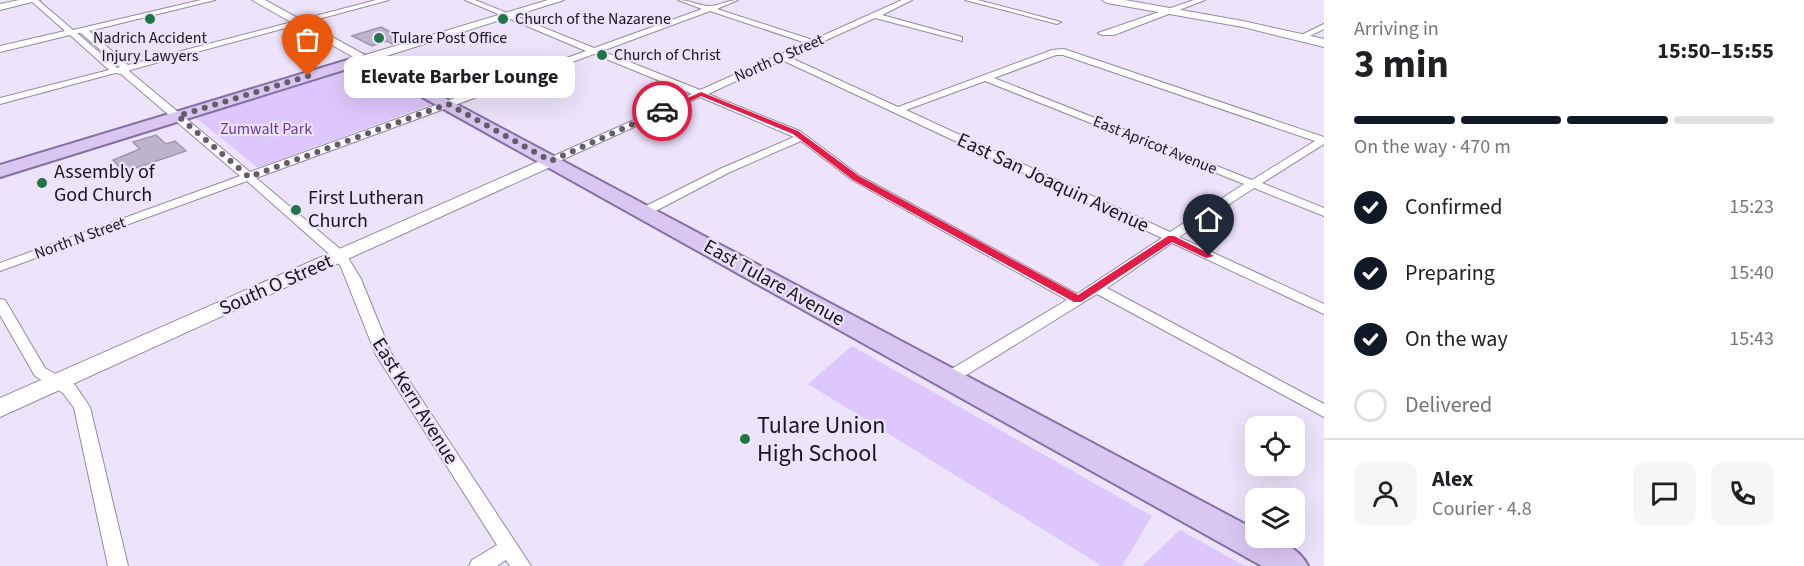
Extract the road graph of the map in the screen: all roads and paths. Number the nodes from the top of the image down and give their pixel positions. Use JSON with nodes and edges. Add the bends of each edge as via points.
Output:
{"nodes":[{"id":1,"x":34,"y":0,"type":"edge"},
{"id":2,"x":47,"y":0,"type":"edge"},
{"id":3,"x":211,"y":0,"type":"edge"},
{"id":4,"x":257,"y":0,"type":"edge"},
{"id":5,"x":385,"y":0,"type":"edge"},
{"id":6,"x":469,"y":0,"type":"edge"},
{"id":7,"x":559,"y":0,"type":"edge"},
{"id":8,"x":682,"y":0,"type":"edge"},
{"id":9,"x":734,"y":0,"type":"edge"},
{"id":10,"x":908,"y":0,"type":"edge"},
{"id":11,"x":969,"y":0,"type":"edge"},
{"id":12,"x":1107,"y":0,"type":"edge"},
{"id":13,"x":1201,"y":0,"type":"edge"},
{"id":14,"x":1188,"y":5,"type":"junction"},
{"id":15,"x":0,"y":7,"type":"edge"},
{"id":16,"x":710,"y":9,"type":"junction"},
{"id":17,"x":1167,"y":12,"type":"junction"},
{"id":18,"x":874,"y":15,"type":"junction"},
{"id":19,"x":508,"y":16,"type":"junction"},
{"id":20,"x":1057,"y":22,"type":"dead end"},
{"id":21,"x":299,"y":23,"type":"junction"},
{"id":22,"x":1324,"y":26,"type":"edge"},
{"id":23,"x":82,"y":30,"type":"junction"},
{"id":24,"x":72,"y":32,"type":"junction"},
{"id":25,"x":1102,"y":33,"type":"dead end"},
{"id":26,"x":1301,"y":37,"type":"junction"},
{"id":27,"x":959,"y":39,"type":"dead end"},
{"id":28,"x":814,"y":43,"type":"junction"},
{"id":29,"x":1324,"y":43,"type":"edge"},
{"id":30,"x":0,"y":49,"type":"edge"},
{"id":31,"x":595,"y":51,"type":"junction"},
{"id":32,"x":783,"y":57,"type":"junction"},
{"id":33,"x":364,"y":59,"type":"junction"},
{"id":34,"x":122,"y":70,"type":"junction"},
{"id":35,"x":986,"y":78,"type":"junction"},
{"id":36,"x":701,"y":94,"type":"junction"},
{"id":37,"x":0,"y":101,"type":"edge"},
{"id":38,"x":448,"y":104,"type":"junction"},
{"id":39,"x":898,"y":110,"type":"junction"},
{"id":40,"x":178,"y":116,"type":"junction"},
{"id":41,"x":802,"y":137,"type":"junction"},
{"id":42,"x":1324,"y":140,"type":"edge"},
{"id":43,"x":551,"y":161,"type":"junction"},
{"id":44,"x":0,"y":171,"type":"edge"},
{"id":45,"x":249,"y":177,"type":"junction"},
{"id":46,"x":1252,"y":184,"type":"junction"},
{"id":47,"x":644,"y":212,"type":"junction"},
{"id":48,"x":1324,"y":212,"type":"edge"},
{"id":49,"x":1171,"y":238,"type":"junction"},
{"id":50,"x":340,"y":256,"type":"junction"},
{"id":51,"x":0,"y":267,"type":"edge"},
{"id":52,"x":1096,"y":288,"type":"junction"},
{"id":53,"x":1078,"y":300,"type":"junction"},
{"id":54,"x":0,"y":303,"type":"edge"},
{"id":55,"x":1324,"y":309,"type":"edge"},
{"id":56,"x":949,"y":378,"type":"junction"},
{"id":57,"x":56,"y":383,"type":"junction"},
{"id":58,"x":0,"y":408,"type":"edge"},
{"id":59,"x":1324,"y":411,"type":"edge"},
{"id":60,"x":510,"y":548,"type":"junction"},
{"id":61,"x":118,"y":566,"type":"edge"},
{"id":62,"x":479,"y":566,"type":"edge"},
{"id":63,"x":521,"y":566,"type":"edge"},
{"id":64,"x":1292,"y":566,"type":"edge"}],
"edges":[{"from":1,"to":15,"type":"main road"},
{"from":1,"to":24,"type":"street","name":"East Kern Avenue"},
{"from":2,"to":23,"type":"street","name":"East Kern Avenue"},
{"from":3,"to":23,"type":"street"},
{"from":4,"to":21,"type":"main road","name":"East Tulare Avenue"},
{"from":5,"to":21,"type":"street"},
{"from":6,"to":19,"type":"street"},
{"from":7,"to":19,"type":"main road"},
{"from":8,"to":16,"type":"street"},
{"from":9,"to":16,"type":"street","name":"North N Street"},
{"from":10,"to":18,"type":"street","name":"North O Street"},
{"from":11,"to":20,"type":"street"},
{"from":12,"to":17,"type":"main road"},
{"from":13,"to":14,"type":"street"},
{"from":14,"to":17,"type":"street"},
{"from":14,"to":26,"type":"main road"},
{"from":16,"to":28,"type":"street"},
{"from":16,"to":31,"type":"street","name":"North N Street"},
{"from":17,"to":25,"type":"street"},
{"from":17,"to":26,"type":"main road"},
{"from":18,"to":27,"type":"street"},
{"from":18,"to":28,"type":"street","name":"North O Street"},
{"from":19,"to":31,"type":"street"},
{"from":19,"to":33,"type":"main road"},
{"from":21,"to":33,"type":"main road","name":"East Tulare Avenue"},
{"from":21,"to":34,"type":"street"},
{"from":22,"to":26,"type":"street"},
{"from":23,"to":24,"type":"street"},
{"from":23,"to":34,"type":"street","name":"East Kern Avenue"},
{"from":24,"to":30,"type":"street"},
{"from":24,"to":34,"type":"street","name":"East Kern Avenue"},
{"from":26,"to":29,"type":"main road"},
{"from":28,"to":32,"type":"street","name":"North O Street"},
{"from":31,"to":36,"type":"street"},
{"from":31,"to":38,"type":"street","name":"North N Street"},
{"from":32,"to":36,"type":"street","name":"North O Street"},
{"from":32,"to":39,"type":"street","name":"East San Joaquin Avenue"},
{"from":33,"to":38,"type":"main road","name":"East Tulare Avenue"},
{"from":33,"to":40,"type":"main road"},
{"from":34,"to":37,"type":"street"},
{"from":34,"to":40,"type":"street","name":"East Kern Avenue"},
{"from":35,"to":39,"type":"street"},
{"from":35,"to":42,"type":"street","via":[[1064,52]]},
{"from":35,"to":46,"type":"street","name":"East Apricot Avenue"},
{"from":36,"to":41,"type":"street"},
{"from":36,"to":43,"type":"street","name":"North O Street"},
{"from":38,"to":43,"type":"main road","name":"East Tulare Avenue"},
{"from":38,"to":45,"type":"street","name":"North N Street"},
{"from":39,"to":49,"type":"street","name":"East San Joaquin Avenue"},
{"from":40,"to":44,"type":"main road"},
{"from":40,"to":45,"type":"street","name":"East Kern Avenue"},
{"from":41,"to":47,"type":"street"},
{"from":41,"to":53,"type":"street","via":[[856,178]]},
{"from":42,"to":46,"type":"street"},
{"from":43,"to":47,"type":"main road","name":"East Tulare Avenue"},
{"from":43,"to":50,"type":"main road","name":"South O Street"},
{"from":45,"to":50,"type":"street","name":"East Kern Avenue"},
{"from":45,"to":51,"type":"street","name":"North N Street"},
{"from":46,"to":48,"type":"street","name":"East Apricot Avenue"},
{"from":46,"to":49,"type":"street"},
{"from":47,"to":56,"type":"main road","name":"East Tulare Avenue"},
{"from":49,"to":52,"type":"street"},
{"from":49,"to":55,"type":"street","name":"East San Joaquin Avenue"},
{"from":50,"to":57,"type":"main road","name":"South O Street"},
{"from":50,"to":60,"type":"street","name":"East Kern Avenue","via":[[358,285],[379,346]]},
{"from":52,"to":53,"type":"street"},
{"from":52,"to":59,"type":"street"},
{"from":53,"to":56,"type":"street"},
{"from":54,"to":57,"type":"street","via":[[40,372]]},
{"from":56,"to":64,"type":"main road","name":"East Tulare Avenue"},
{"from":57,"to":58,"type":"main road","name":"South O Street"},
{"from":57,"to":61,"type":"street","via":[[69,389],[82,407]]},
{"from":60,"to":62,"type":"street"},
{"from":60,"to":63,"type":"street","name":"East Kern Avenue"}]}
